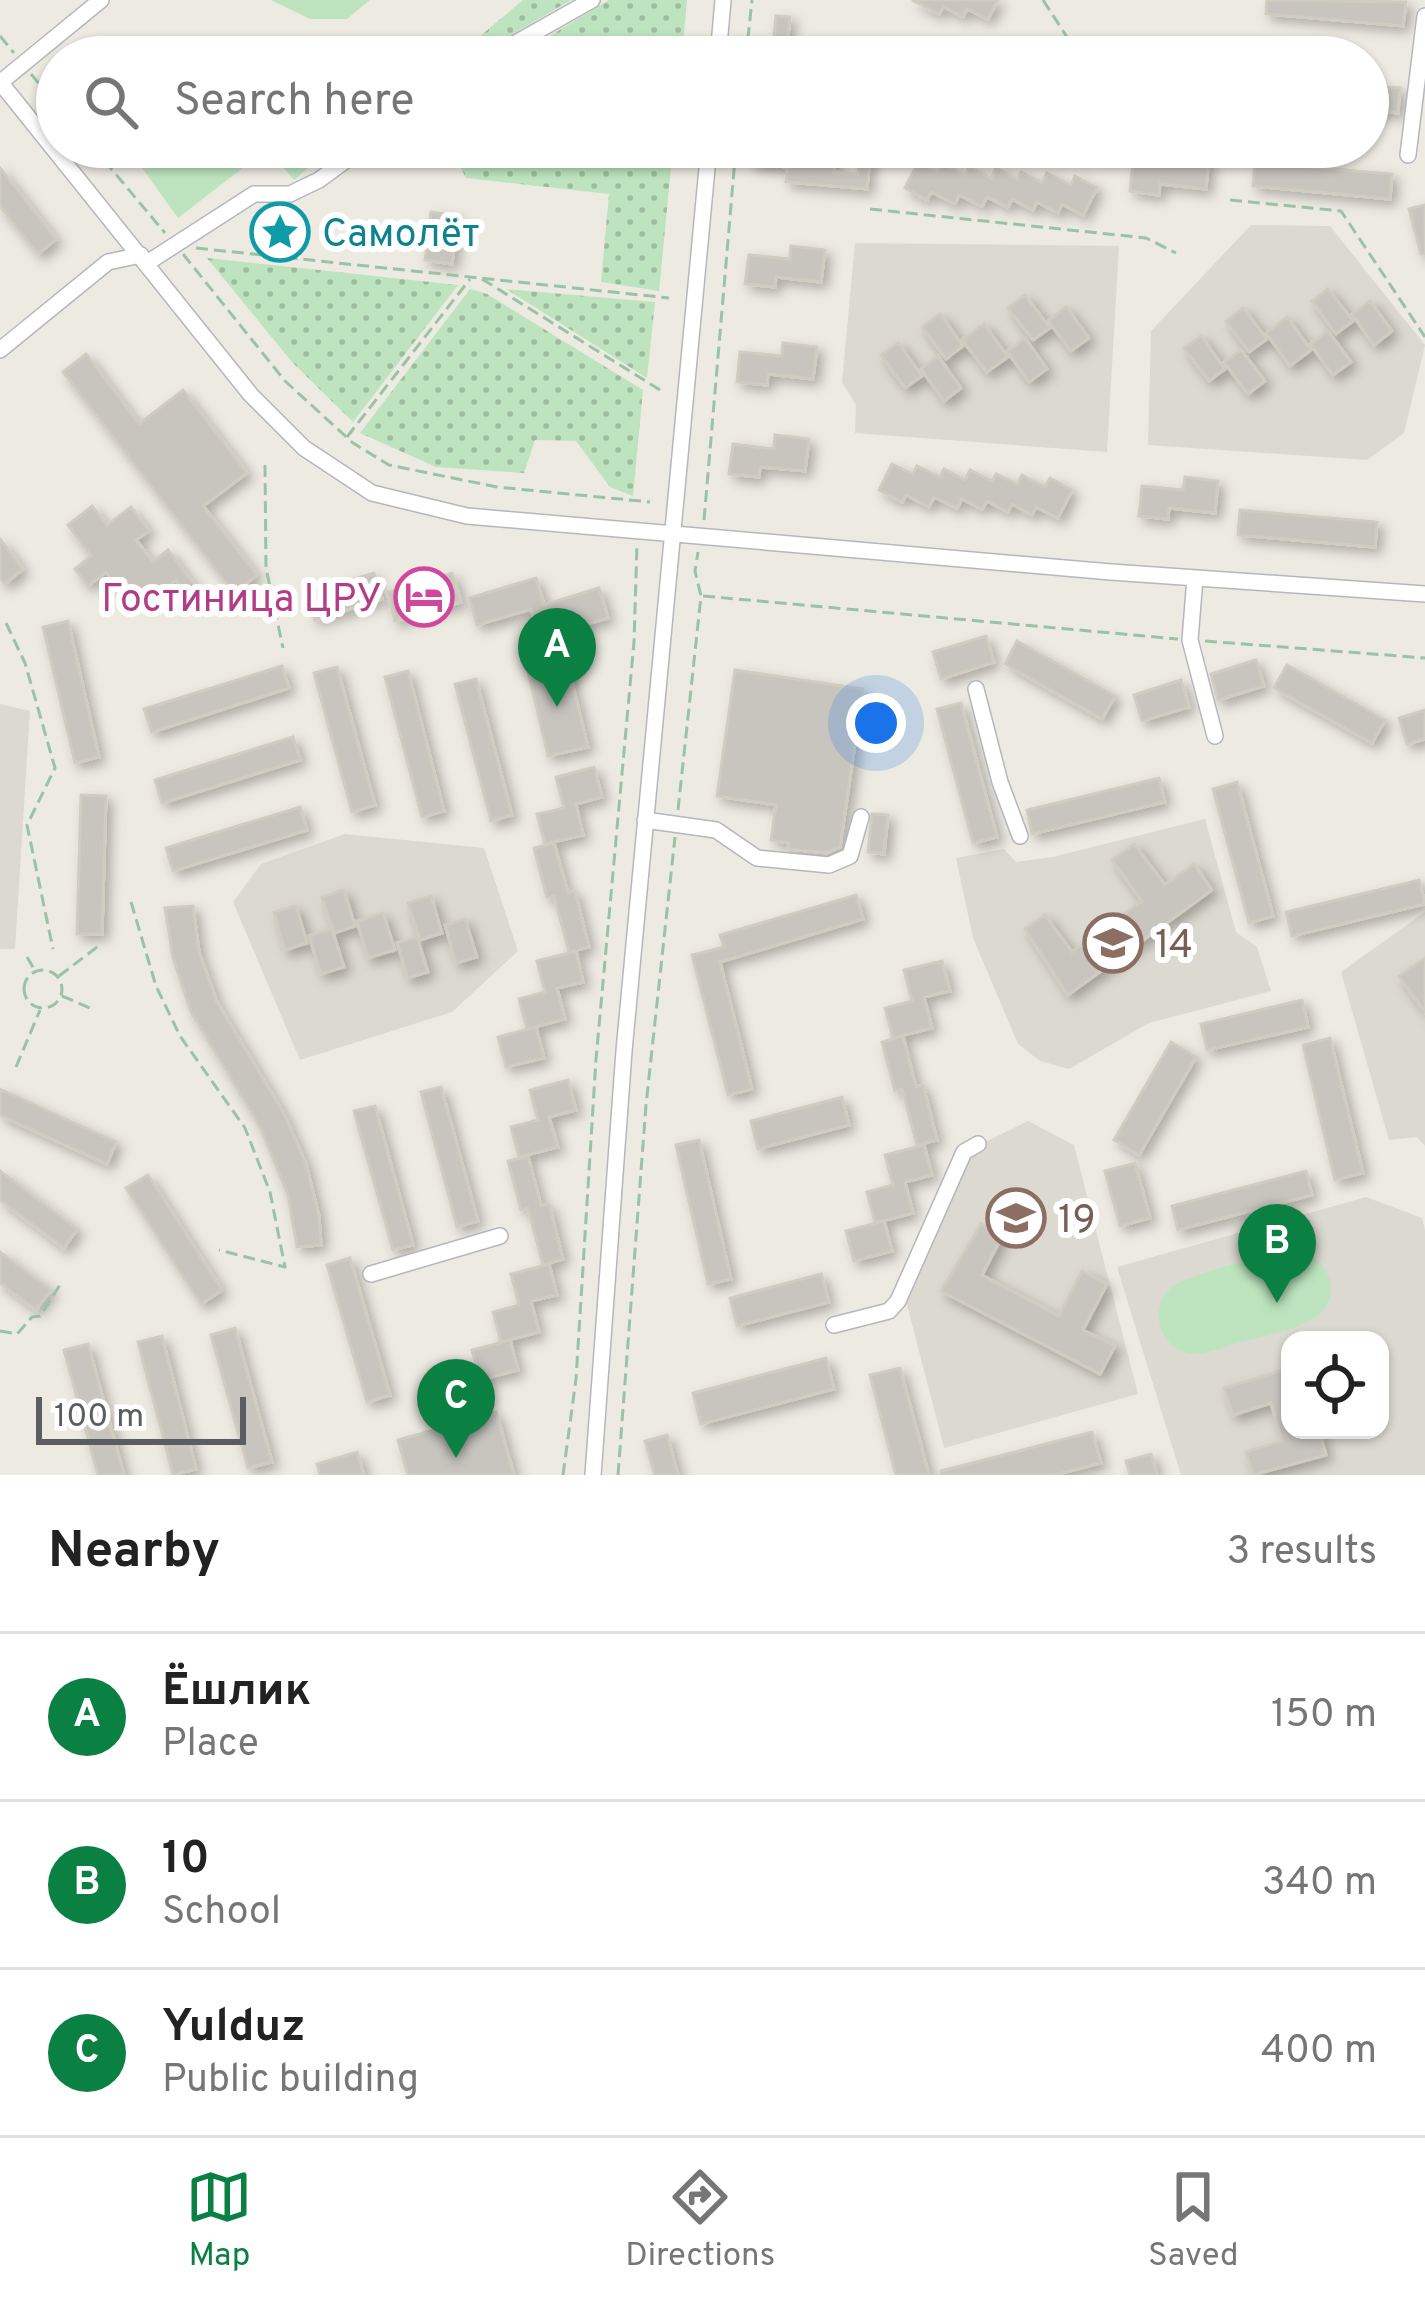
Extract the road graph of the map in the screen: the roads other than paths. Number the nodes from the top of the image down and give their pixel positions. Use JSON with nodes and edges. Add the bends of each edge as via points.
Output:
{"nodes":[{"id":1,"x":101,"y":0,"type":"edge"},
{"id":2,"x":592,"y":0,"type":"edge"},
{"id":3,"x":723,"y":0,"type":"edge"},
{"id":4,"x":1425,"y":16,"type":"edge"},
{"id":5,"x":57,"y":36,"type":"edge"},
{"id":6,"x":528,"y":36,"type":"edge"},
{"id":7,"x":720,"y":36,"type":"edge"},
{"id":8,"x":36,"y":53,"type":"edge"},
{"id":9,"x":0,"y":82,"type":"edge"},
{"id":10,"x":36,"y":126,"type":"edge"},
{"id":11,"x":1408,"y":155,"type":"dead end"},
{"id":12,"x":70,"y":168,"type":"edge"},
{"id":13,"x":335,"y":168,"type":"edge"},
{"id":14,"x":707,"y":168,"type":"edge"},
{"id":15,"x":144,"y":259,"type":"junction"},
{"id":16,"x":0,"y":350,"type":"edge"},
{"id":17,"x":671,"y":534,"type":"junction"},
{"id":18,"x":1196,"y":578,"type":"junction"},
{"id":19,"x":1425,"y":594,"type":"edge"},
{"id":20,"x":976,"y":689,"type":"dead end"},
{"id":21,"x":1215,"y":736,"type":"dead end"},
{"id":22,"x":861,"y":818,"type":"dead end"},
{"id":23,"x":645,"y":820,"type":"junction"},
{"id":24,"x":1020,"y":836,"type":"dead end"},
{"id":25,"x":978,"y":1144,"type":"dead end"},
{"id":26,"x":500,"y":1236,"type":"dead end"},
{"id":27,"x":371,"y":1274,"type":"dead end"},
{"id":28,"x":834,"y":1325,"type":"dead end"},
{"id":29,"x":593,"y":1475,"type":"edge"}],
"edges":[{"from":1,"to":5,"type":"street"},
{"from":2,"to":6,"type":"street"},
{"from":3,"to":7,"type":"street"},
{"from":4,"to":11,"type":"street"},
{"from":8,"to":9,"type":"street"},
{"from":9,"to":10,"type":"street"},
{"from":12,"to":15,"type":"street"},
{"from":13,"to":15,"type":"street","via":[[290,194],[254,194]]},
{"from":14,"to":17,"type":"street"},
{"from":15,"to":16,"type":"street","via":[[108,262]]},
{"from":15,"to":17,"type":"street","via":[[251,394],[304,448],[373,493],[466,516]]},
{"from":17,"to":18,"type":"street"},
{"from":17,"to":23,"type":"street"},
{"from":18,"to":19,"type":"street"},
{"from":18,"to":21,"type":"street","via":[[1190,640]]},
{"from":20,"to":24,"type":"street"},
{"from":22,"to":23,"type":"street","via":[[850,856],[829,865],[757,858],[716,830]]},
{"from":23,"to":29,"type":"street"},
{"from":25,"to":28,"type":"street","via":[[964,1152],[898,1300],[889,1311]]},
{"from":26,"to":27,"type":"street"}]}
